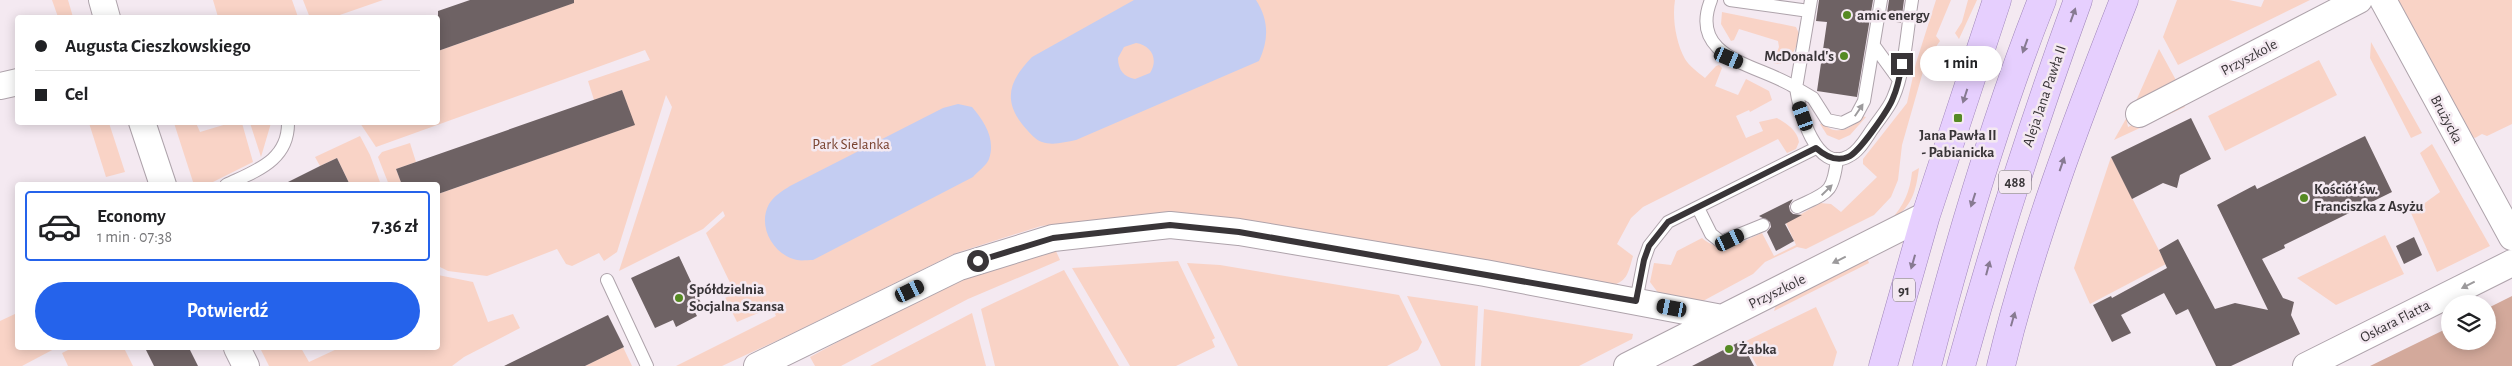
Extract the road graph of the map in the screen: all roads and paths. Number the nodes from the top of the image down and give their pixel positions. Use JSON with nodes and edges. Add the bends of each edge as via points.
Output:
{"nodes":[{"id":1,"x":102,"y":0,"type":"edge"},
{"id":2,"x":1711,"y":0,"type":"edge"},
{"id":3,"x":1730,"y":0,"type":"edge"},
{"id":4,"x":1881,"y":0,"type":"edge"},
{"id":5,"x":1912,"y":0,"type":"edge"},
{"id":6,"x":1997,"y":0,"type":"edge"},
{"id":7,"x":2042,"y":0,"type":"edge"},
{"id":8,"x":2078,"y":0,"type":"edge"},
{"id":9,"x":2124,"y":0,"type":"edge"},
{"id":10,"x":2359,"y":0,"type":"edge"},
{"id":11,"x":2383,"y":0,"type":"edge"},
{"id":12,"x":1810,"y":6,"type":"edge"},
{"id":13,"x":106,"y":15,"type":"edge"},
{"id":14,"x":1875,"y":48,"type":"junction"},
{"id":15,"x":1899,"y":80,"type":"junction"},
{"id":16,"x":15,"y":83,"type":"edge"},
{"id":17,"x":0,"y":86,"type":"edge"},
{"id":18,"x":1796,"y":88,"type":"junction"},
{"id":19,"x":2139,"y":114,"type":"dead end"},
{"id":20,"x":143,"y":125,"type":"edge"},
{"id":21,"x":287,"y":125,"type":"edge"},
{"id":22,"x":1816,"y":148,"type":"junction"},
{"id":23,"x":1837,"y":159,"type":"junction"},
{"id":24,"x":162,"y":182,"type":"edge"},
{"id":25,"x":232,"y":182,"type":"edge"},
{"id":26,"x":1797,"y":207,"type":"dead end"},
{"id":27,"x":1698,"y":208,"type":"junction"},
{"id":28,"x":1926,"y":215,"type":"junction"},
{"id":29,"x":1763,"y":224,"type":"dead end"},
{"id":30,"x":2512,"y":237,"type":"edge"},
{"id":31,"x":2512,"y":263,"type":"edge"},
{"id":32,"x":607,"y":280,"type":"dead end"},
{"id":33,"x":1636,"y":301,"type":"junction"},
{"id":34,"x":1722,"y":318,"type":"junction"},
{"id":35,"x":238,"y":350,"type":"edge"},
{"id":36,"x":246,"y":366,"type":"edge"},
{"id":37,"x":648,"y":366,"type":"edge"},
{"id":38,"x":757,"y":366,"type":"edge"},
{"id":39,"x":1627,"y":366,"type":"edge"},
{"id":40,"x":1883,"y":366,"type":"edge"},
{"id":41,"x":1927,"y":366,"type":"edge"},
{"id":42,"x":1961,"y":366,"type":"edge"},
{"id":43,"x":2001,"y":366,"type":"edge"},
{"id":44,"x":2306,"y":366,"type":"edge"}],
"edges":[{"from":1,"to":13,"type":"street"},
{"from":2,"to":18,"type":"lane","via":[[1707,29],[1719,49],[1729,58]]},
{"from":3,"to":12,"type":"lane"},
{"from":4,"to":14,"type":"lane"},
{"from":5,"to":15,"type":"lane"},
{"from":6,"to":28,"type":"main road","one_way":true},
{"from":7,"to":41,"type":"main road","number":"488","one_way":true,"via":[[2001,113],[1964,230]]},
{"from":42,"to":8,"type":"main road","name":"Aleja Jana Pawła II","number":"488","one_way":true,"via":[[1993,249]]},
{"from":43,"to":9,"type":"main road","one_way":true,"via":[[2034,245]]},
{"from":10,"to":19,"type":"street","name":"Przyszkole"},
{"from":11,"to":30,"type":"street","name":"Brużycka"},
{"from":12,"to":18,"type":"lane"},
{"from":14,"to":15,"type":"lane"},
{"from":18,"to":14,"type":"lane","one_way":true,"via":[[1813,98],[1827,120],[1842,123],[1851,120],[1864,102]]},
{"from":15,"to":23,"type":"lane","via":[[1893,100],[1856,150],[1848,157]]},
{"from":16,"to":17,"type":"street"},
{"from":18,"to":22,"type":"lane","via":[[1800,108]]},
{"from":20,"to":24,"type":"street"},
{"from":21,"to":25,"type":"lane","via":[[281,151],[269,164]]},
{"from":22,"to":23,"type":"lane"},
{"from":22,"to":27,"type":"lane"},
{"from":26,"to":23,"type":"lane","one_way":true,"via":[[1829,190],[1834,182]]},
{"from":27,"to":29,"type":"lane","via":[[1711,234],[1721,242]]},
{"from":27,"to":33,"type":"lane","via":[[1668,222],[1654,238],[1644,260]]},
{"from":28,"to":34,"type":"street","name":"Przyszkole","one_way":true},
{"from":28,"to":40,"type":"main road","number":"91","one_way":true},
{"from":31,"to":44,"type":"street","name":"Oskara Flatta","one_way":true},
{"from":32,"to":37,"type":"lane"},
{"from":33,"to":34,"type":"street"},
{"from":33,"to":38,"type":"street","via":[[1239,232],[1164,225],[1053,238],[959,267]]},
{"from":34,"to":39,"type":"street","name":"Przyszkole"},
{"from":35,"to":36,"type":"street"}]}
